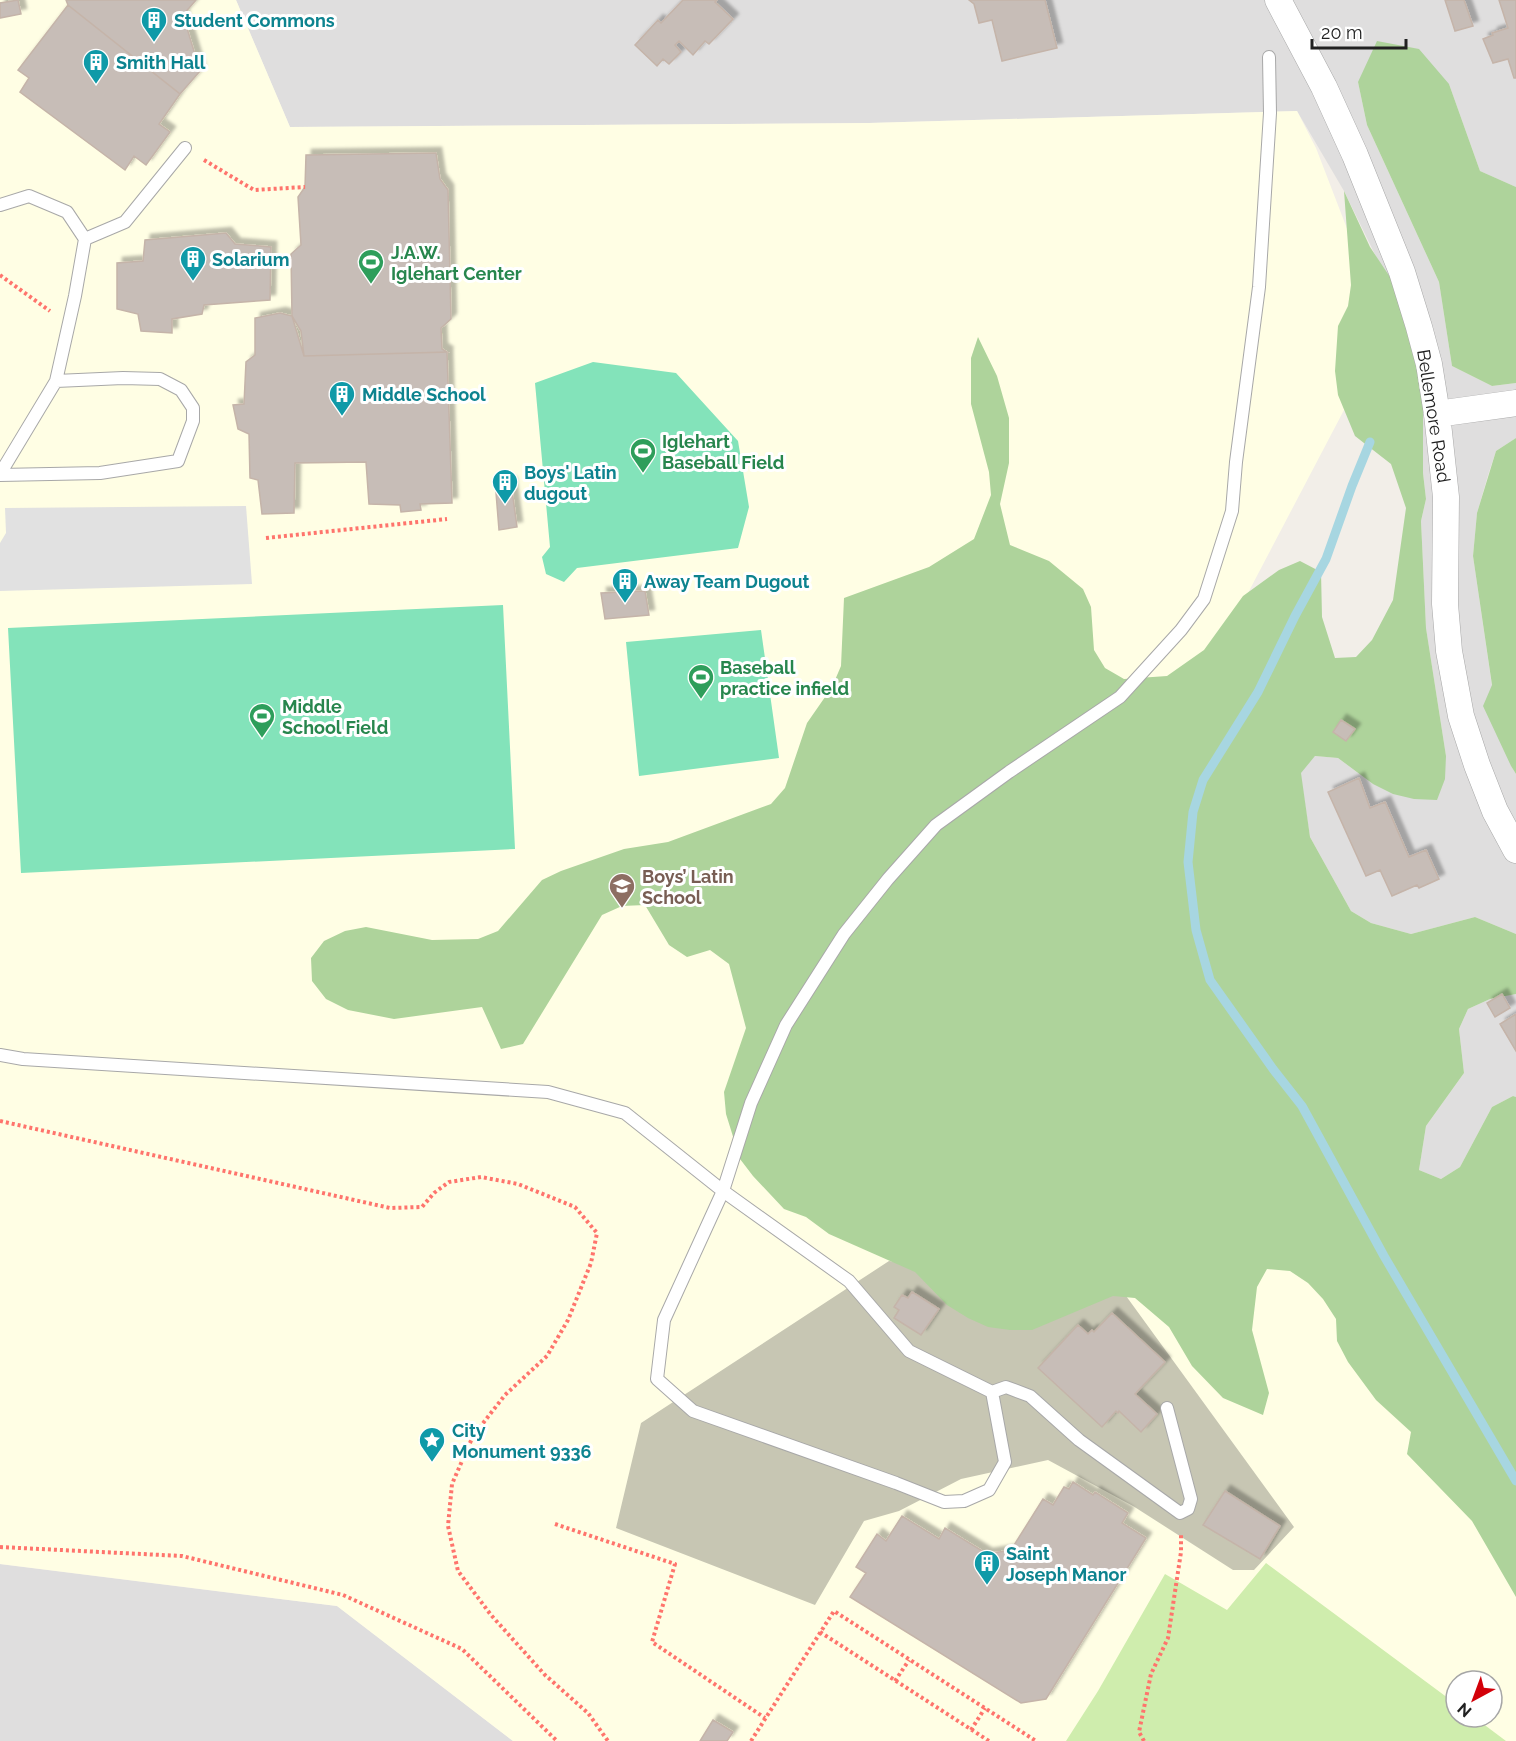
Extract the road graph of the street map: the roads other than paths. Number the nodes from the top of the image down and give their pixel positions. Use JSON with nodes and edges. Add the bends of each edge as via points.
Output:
{"nodes":[{"id":1,"x":1278,"y":0,"type":"edge"},
{"id":2,"x":1269,"y":57,"type":"dead end"},
{"id":3,"x":185,"y":148,"type":"road end"},
{"id":4,"x":0,"y":205,"type":"edge"},
{"id":5,"x":86,"y":239,"type":"junction"},
{"id":6,"x":56,"y":381,"type":"junction"},
{"id":7,"x":1516,"y":404,"type":"edge"},
{"id":8,"x":1437,"y":414,"type":"junction"},
{"id":9,"x":0,"y":475,"type":"edge"},
{"id":10,"x":1516,"y":850,"type":"edge"},
{"id":11,"x":0,"y":1055,"type":"edge"},
{"id":12,"x":723,"y":1191,"type":"junction"},
{"id":13,"x":992,"y":1392,"type":"junction"},
{"id":14,"x":1167,"y":1408,"type":"dead end"}],
"edges":[{"from":1,"to":8,"type":"street","name":"Bellemore Road","via":[[1324,87],[1394,252],[1429,364]]},
{"from":2,"to":12,"type":"lane","via":[[1270,113],[1259,287],[1232,511],[1204,599],[1120,697],[936,825],[888,879],[844,934],[786,1025],[752,1103]]},
{"from":3,"to":5,"type":"lane","via":[[125,222]]},
{"from":4,"to":5,"type":"lane","via":[[29,196],[67,212]]},
{"from":5,"to":6,"type":"lane"},
{"from":6,"to":9,"type":"lane"},
{"from":6,"to":9,"type":"lane","via":[[160,379],[181,390],[193,408],[193,421],[178,461],[100,473]]},
{"from":7,"to":8,"type":"street"},
{"from":8,"to":10,"type":"street","name":"Bellemore Road","via":[[1446,496],[1445,604],[1451,662],[1461,716],[1477,765]]},
{"from":11,"to":12,"type":"lane","via":[[548,1092],[625,1113]]},
{"from":12,"to":13,"type":"lane","via":[[849,1281],[909,1351]]},
{"from":12,"to":13,"type":"lane","via":[[664,1320],[657,1380],[693,1411],[945,1502],[964,1501],[989,1490],[1005,1462]]},
{"from":13,"to":14,"type":"lane","via":[[1006,1387],[1030,1396],[1079,1440],[1180,1513],[1188,1509],[1191,1499]]}]}
